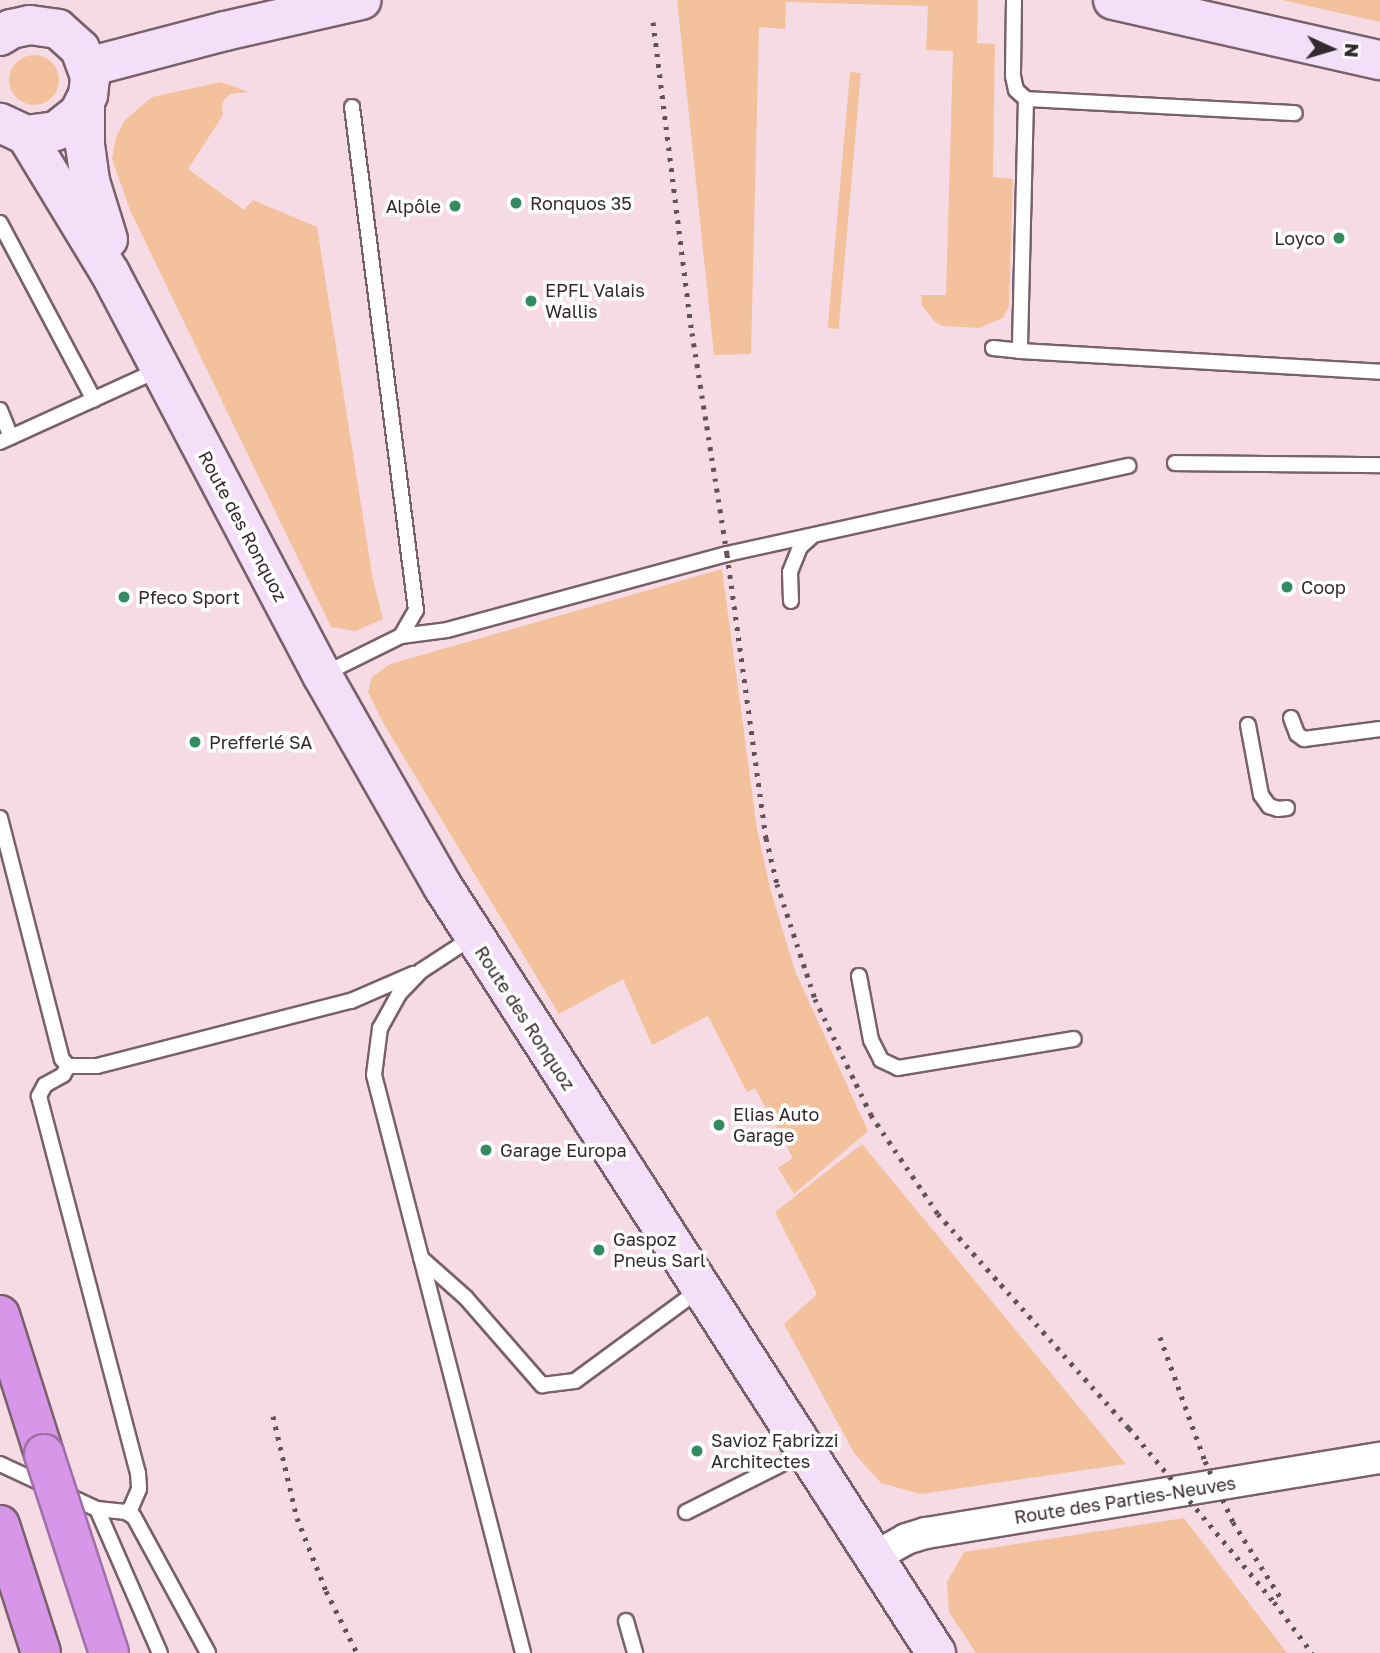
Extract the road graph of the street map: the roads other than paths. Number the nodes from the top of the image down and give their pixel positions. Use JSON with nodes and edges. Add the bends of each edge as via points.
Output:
{"nodes":[{"id":1,"x":362,"y":0,"type":"edge"},
{"id":2,"x":1014,"y":0,"type":"edge"},
{"id":3,"x":1113,"y":0,"type":"edge"},
{"id":4,"x":40,"y":13,"type":"edge"},
{"id":5,"x":0,"y":36,"type":"edge"},
{"id":6,"x":1380,"y":60,"type":"edge"},
{"id":7,"x":86,"y":86,"type":"junction"},
{"id":8,"x":1026,"y":99,"type":"junction"},
{"id":9,"x":352,"y":107,"type":"dead end"},
{"id":10,"x":1295,"y":113,"type":"dead end"},
{"id":11,"x":13,"y":129,"type":"edge"},
{"id":12,"x":0,"y":223,"type":"edge"},
{"id":13,"x":993,"y":348,"type":"dead end"},
{"id":14,"x":1020,"y":351,"type":"junction"},
{"id":15,"x":158,"y":363,"type":"junction"},
{"id":16,"x":1380,"y":372,"type":"edge"},
{"id":17,"x":94,"y":400,"type":"junction"},
{"id":18,"x":0,"y":410,"type":"edge"},
{"id":19,"x":5,"y":440,"type":"edge"},
{"id":20,"x":1175,"y":463,"type":"dead end"},
{"id":21,"x":1128,"y":466,"type":"dead end"},
{"id":22,"x":1380,"y":466,"type":"edge"},
{"id":23,"x":813,"y":536,"type":"junction"},
{"id":24,"x":791,"y":601,"type":"dead end"},
{"id":25,"x":401,"y":636,"type":"junction"},
{"id":26,"x":322,"y":675,"type":"junction"},
{"id":27,"x":1291,"y":718,"type":"dead end"},
{"id":28,"x":1248,"y":725,"type":"dead end"},
{"id":29,"x":1380,"y":729,"type":"edge"},
{"id":30,"x":1287,"y":808,"type":"dead end"},
{"id":31,"x":0,"y":818,"type":"edge"},
{"id":32,"x":473,"y":937,"type":"junction"},
{"id":33,"x":421,"y":971,"type":"junction"},
{"id":34,"x":859,"y":976,"type":"dead end"},
{"id":35,"x":1074,"y":1039,"type":"dead end"},
{"id":36,"x":68,"y":1066,"type":"junction"},
{"id":37,"x":421,"y":1258,"type":"junction"},
{"id":38,"x":700,"y":1290,"type":"junction"},
{"id":39,"x":0,"y":1315,"type":"edge"},
{"id":40,"x":805,"y":1452,"type":"junction"},
{"id":41,"x":1380,"y":1458,"type":"edge"},
{"id":42,"x":0,"y":1464,"type":"edge"},
{"id":43,"x":97,"y":1509,"type":"junction"},
{"id":44,"x":126,"y":1512,"type":"junction"},
{"id":45,"x":686,"y":1512,"type":"dead end"},
{"id":46,"x":0,"y":1525,"type":"edge"},
{"id":47,"x":874,"y":1557,"type":"junction"},
{"id":48,"x":626,"y":1621,"type":"dead end"},
{"id":49,"x":41,"y":1653,"type":"edge"},
{"id":50,"x":109,"y":1653,"type":"edge"},
{"id":51,"x":160,"y":1653,"type":"edge"},
{"id":52,"x":208,"y":1653,"type":"edge"},
{"id":53,"x":523,"y":1653,"type":"edge"},
{"id":54,"x":635,"y":1653,"type":"edge"},
{"id":55,"x":936,"y":1653,"type":"edge"}],
"edges":[{"from":1,"to":7,"type":"street","via":[[225,31]]},
{"from":2,"to":8,"type":"lane","via":[[1013,76],[1016,90]]},
{"from":3,"to":6,"type":"street"},
{"from":4,"to":5,"type":"street"},
{"from":4,"to":7,"type":"street","via":[[75,41]]},
{"from":7,"to":11,"type":"street","via":[[72,120],[56,131]]},
{"from":7,"to":15,"type":"street","name":"Route des Ronquoz","via":[[85,145],[96,204]]},
{"from":8,"to":10,"type":"lane"},
{"from":8,"to":14,"type":"lane"},
{"from":9,"to":25,"type":"lane","via":[[416,610]]},
{"from":11,"to":15,"type":"street","name":"Route des Ronquoz","via":[[110,273]]},
{"from":12,"to":17,"type":"lane"},
{"from":13,"to":14,"type":"lane"},
{"from":14,"to":16,"type":"lane"},
{"from":15,"to":17,"type":"lane"},
{"from":15,"to":26,"type":"street","name":"Route des Ronquoz"},
{"from":17,"to":19,"type":"lane"},
{"from":18,"to":19,"type":"lane"},
{"from":20,"to":22,"type":"lane"},
{"from":21,"to":23,"type":"lane"},
{"from":23,"to":24,"type":"lane","via":[[800,547],[790,572]]},
{"from":23,"to":25,"type":"lane","via":[[727,554],[447,630]]},
{"from":25,"to":26,"type":"lane"},
{"from":26,"to":32,"type":"street","name":"Route des Ronquoz"},
{"from":27,"to":29,"type":"lane","via":[[1297,734],[1304,738]]},
{"from":28,"to":30,"type":"lane","via":[[1261,795],[1269,806]]},
{"from":31,"to":36,"type":"lane","via":[[62,1059]]},
{"from":32,"to":33,"type":"lane"},
{"from":32,"to":38,"type":"street","name":"Route des Ronquoz"},
{"from":33,"to":36,"type":"lane","via":[[351,1001],[97,1066]]},
{"from":33,"to":37,"type":"lane","via":[[399,994],[380,1028],[374,1075]]},
{"from":34,"to":35,"type":"lane","via":[[871,1040],[881,1060],[898,1068]]},
{"from":36,"to":44,"type":"lane","via":[[39,1096],[138,1472],[139,1489]]},
{"from":37,"to":38,"type":"lane","via":[[466,1298],[542,1385],[575,1381]]},
{"from":37,"to":53,"type":"lane"},
{"from":38,"to":40,"type":"street","name":"Route des Ronquoz"},
{"from":39,"to":50,"type":"highway","bridge":true},
{"from":40,"to":45,"type":"lane"},
{"from":40,"to":47,"type":"street","name":"Route des Ronquoz"},
{"from":41,"to":47,"type":"street","name":"Route des Parties-Neuves","via":[[926,1533]]},
{"from":42,"to":43,"type":"lane"},
{"from":43,"to":44,"type":"lane"},
{"from":43,"to":51,"type":"lane"},
{"from":44,"to":52,"type":"lane","via":[[134,1517]]},
{"from":46,"to":49,"type":"highway"},
{"from":47,"to":55,"type":"street","name":"Route des Ronquoz"},
{"from":48,"to":54,"type":"lane"}]}
